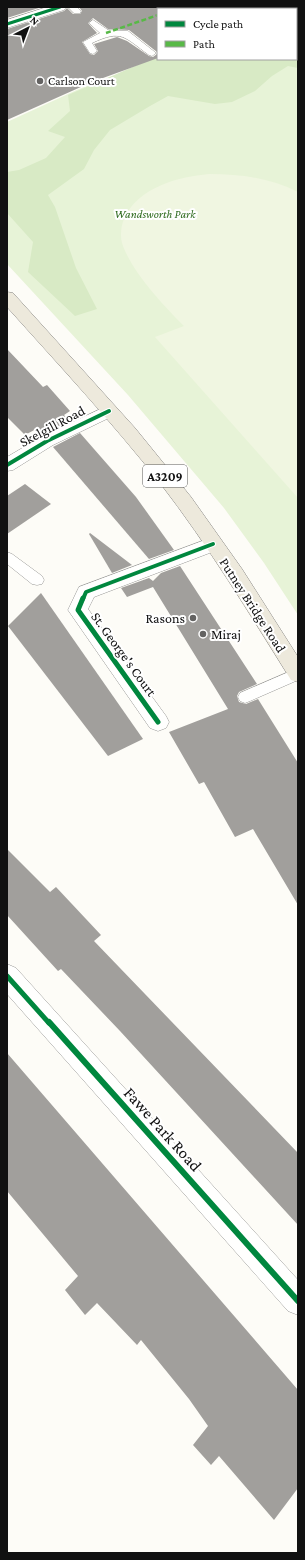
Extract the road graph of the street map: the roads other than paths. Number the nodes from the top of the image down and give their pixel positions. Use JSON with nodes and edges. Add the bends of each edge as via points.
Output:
{"nodes":[{"id":1,"x":60,"y":7,"type":"edge"},
{"id":2,"x":93,"y":23,"type":"dead end"},
{"id":3,"x":7,"y":24,"type":"edge"},
{"id":4,"x":106,"y":33,"type":"junction"},
{"id":5,"x":93,"y":52,"type":"dead end"},
{"id":6,"x":152,"y":53,"type":"dead end"},
{"id":7,"x":7,"y":297,"type":"edge"},
{"id":8,"x":109,"y":410,"type":"junction"},
{"id":9,"x":7,"y":465,"type":"edge"},
{"id":10,"x":214,"y":544,"type":"junction"},
{"id":11,"x":7,"y":557,"type":"edge"},
{"id":12,"x":37,"y":580,"type":"dead end"},
{"id":13,"x":298,"y":674,"type":"edge"},
{"id":14,"x":245,"y":697,"type":"dead end"},
{"id":15,"x":158,"y":722,"type":"dead end"},
{"id":16,"x":7,"y":976,"type":"edge"},
{"id":17,"x":298,"y":1301,"type":"edge"}],
"edges":[{"from":1,"to":3,"type":"street"},
{"from":2,"to":4,"type":"lane"},
{"from":4,"to":5,"type":"lane","via":[[87,42]]},
{"from":4,"to":6,"type":"lane","via":[[125,33]]},
{"from":7,"to":8,"type":"main road","name":"Putney Bridge Road","number":"A3209"},
{"from":8,"to":9,"type":"street","name":"Skelgill Road"},
{"from":8,"to":10,"type":"main road","name":"Putney Bridge Road","number":"A3209","via":[[166,478]]},
{"from":10,"to":13,"type":"main road","name":"Putney Bridge Road","number":"A3209"},
{"from":10,"to":15,"type":"street","name":"St. George's Court","via":[[86,592],[78,610]]},
{"from":11,"to":12,"type":"lane"},
{"from":13,"to":14,"type":"lane"},
{"from":16,"to":17,"type":"street","name":"Fawe Park Road"}]}
